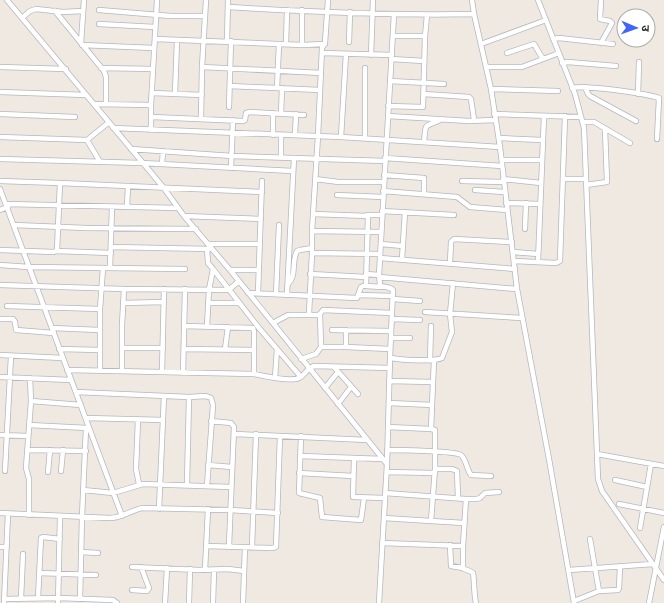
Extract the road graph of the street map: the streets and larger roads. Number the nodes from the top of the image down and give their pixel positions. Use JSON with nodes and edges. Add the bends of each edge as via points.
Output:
{"nodes":[{"id":1,"x":7,"y":0,"type":"edge"},
{"id":2,"x":84,"y":0,"type":"edge"},
{"id":3,"x":157,"y":0,"type":"edge"},
{"id":4,"x":206,"y":0,"type":"edge"},
{"id":5,"x":228,"y":0,"type":"edge"},
{"id":6,"x":328,"y":0,"type":"edge"},
{"id":7,"x":373,"y":0,"type":"edge"},
{"id":8,"x":473,"y":0,"type":"edge"},
{"id":9,"x":538,"y":0,"type":"edge"},
{"id":10,"x":601,"y":0,"type":"edge"},
{"id":11,"x":228,"y":7,"type":"junction"},
{"id":12,"x":99,"y":10,"type":"dead end"},
{"id":13,"x":287,"y":10,"type":"junction"},
{"id":14,"x":302,"y":10,"type":"junction"},
{"id":15,"x":55,"y":11,"type":"junction"},
{"id":16,"x":83,"y":11,"type":"junction"},
{"id":17,"x":327,"y":11,"type":"junction"},
{"id":18,"x":350,"y":12,"type":"junction"},
{"id":19,"x":373,"y":13,"type":"junction"},
{"id":20,"x":156,"y":14,"type":"junction"},
{"id":21,"x":394,"y":14,"type":"junction"},
{"id":22,"x":474,"y":14,"type":"junction"},
{"id":23,"x":427,"y":15,"type":"junction"},
{"id":24,"x":205,"y":16,"type":"junction"},
{"id":25,"x":22,"y":18,"type":"junction"},
{"id":26,"x":546,"y":20,"type":"junction"},
{"id":27,"x":99,"y":24,"type":"dead end"},
{"id":28,"x":155,"y":27,"type":"junction"},
{"id":29,"x":393,"y":36,"type":"junction"},
{"id":30,"x":425,"y":36,"type":"junction"},
{"id":31,"x":155,"y":39,"type":"junction"},
{"id":32,"x":556,"y":39,"type":"junction"},
{"id":33,"x":177,"y":40,"type":"junction"},
{"id":34,"x":204,"y":40,"type":"junction"},
{"id":35,"x":229,"y":41,"type":"junction"},
{"id":36,"x":348,"y":42,"type":"dead end"},
{"id":37,"x":601,"y":43,"type":"junction"},
{"id":38,"x":82,"y":44,"type":"junction"},
{"id":39,"x":279,"y":44,"type":"junction"},
{"id":40,"x":286,"y":44,"type":"junction"},
{"id":41,"x":325,"y":44,"type":"junction"},
{"id":42,"x":481,"y":44,"type":"junction"},
{"id":43,"x":614,"y":44,"type":"dead end"},
{"id":44,"x":302,"y":45,"type":"junction"},
{"id":45,"x":154,"y":48,"type":"junction"},
{"id":46,"x":322,"y":53,"type":"junction"},
{"id":47,"x":507,"y":53,"type":"dead end"},
{"id":48,"x":559,"y":53,"type":"junction"},
{"id":49,"x":346,"y":54,"type":"junction"},
{"id":50,"x":371,"y":55,"type":"junction"},
{"id":51,"x":391,"y":57,"type":"junction"},
{"id":52,"x":543,"y":60,"type":"junction"},
{"id":53,"x":424,"y":61,"type":"junction"},
{"id":54,"x":639,"y":62,"type":"dead end"},
{"id":55,"x":565,"y":63,"type":"junction"},
{"id":56,"x":616,"y":66,"type":"dead end"},
{"id":57,"x":0,"y":67,"type":"edge"},
{"id":58,"x":202,"y":67,"type":"junction"},
{"id":59,"x":486,"y":67,"type":"junction"},
{"id":60,"x":101,"y":68,"type":"junction"},
{"id":61,"x":231,"y":68,"type":"junction"},
{"id":62,"x":365,"y":68,"type":"dead end"},
{"id":63,"x":153,"y":69,"type":"junction"},
{"id":64,"x":66,"y":70,"type":"junction"},
{"id":65,"x":278,"y":70,"type":"junction"},
{"id":66,"x":320,"y":72,"type":"junction"},
{"id":67,"x":390,"y":81,"type":"junction"},
{"id":68,"x":424,"y":83,"type":"junction"},
{"id":69,"x":444,"y":84,"type":"dead end"},
{"id":70,"x":230,"y":86,"type":"junction"},
{"id":71,"x":575,"y":87,"type":"junction"},
{"id":72,"x":585,"y":87,"type":"junction"},
{"id":73,"x":280,"y":88,"type":"junction"},
{"id":74,"x":491,"y":89,"type":"junction"},
{"id":75,"x":320,"y":90,"type":"junction"},
{"id":76,"x":558,"y":91,"type":"dead end"},
{"id":77,"x":0,"y":92,"type":"edge"},
{"id":78,"x":152,"y":93,"type":"junction"},
{"id":79,"x":175,"y":94,"type":"junction"},
{"id":80,"x":424,"y":94,"type":"junction"},
{"id":81,"x":638,"y":94,"type":"junction"},
{"id":82,"x":86,"y":95,"type":"junction"},
{"id":83,"x":202,"y":96,"type":"junction"},
{"id":84,"x":94,"y":104,"type":"junction"},
{"id":85,"x":106,"y":104,"type":"junction"},
{"id":86,"x":152,"y":105,"type":"junction"},
{"id":87,"x":388,"y":106,"type":"junction"},
{"id":88,"x":229,"y":107,"type":"dead end"},
{"id":89,"x":273,"y":113,"type":"junction"},
{"id":90,"x":0,"y":114,"type":"edge"},
{"id":91,"x":281,"y":114,"type":"junction"},
{"id":92,"x":296,"y":114,"type":"junction"},
{"id":93,"x":494,"y":114,"type":"junction"},
{"id":94,"x":304,"y":115,"type":"dead end"},
{"id":95,"x":388,"y":116,"type":"junction"},
{"id":96,"x":544,"y":116,"type":"junction"},
{"id":97,"x":565,"y":116,"type":"junction"},
{"id":98,"x":75,"y":117,"type":"dead end"},
{"id":99,"x":152,"y":117,"type":"junction"},
{"id":100,"x":201,"y":118,"type":"junction"},
{"id":101,"x":442,"y":119,"type":"junction"},
{"id":102,"x":233,"y":120,"type":"junction"},
{"id":103,"x":474,"y":120,"type":"junction"},
{"id":104,"x":495,"y":120,"type":"junction"},
{"id":105,"x":584,"y":121,"type":"junction"},
{"id":106,"x":636,"y":121,"type":"dead end"},
{"id":107,"x":108,"y":122,"type":"junction"},
{"id":108,"x":113,"y":128,"type":"junction"},
{"id":109,"x":605,"y":129,"type":"junction"},
{"id":110,"x":151,"y":130,"type":"junction"},
{"id":111,"x":233,"y":133,"type":"junction"},
{"id":112,"x":273,"y":135,"type":"junction"},
{"id":113,"x":281,"y":135,"type":"junction"},
{"id":114,"x":295,"y":135,"type":"junction"},
{"id":115,"x":318,"y":136,"type":"junction"},
{"id":116,"x":0,"y":137,"type":"edge"},
{"id":117,"x":341,"y":137,"type":"junction"},
{"id":118,"x":364,"y":138,"type":"junction"},
{"id":119,"x":498,"y":138,"type":"junction"},
{"id":120,"x":657,"y":139,"type":"dead end"},
{"id":121,"x":87,"y":140,"type":"junction"},
{"id":122,"x":386,"y":140,"type":"junction"},
{"id":123,"x":542,"y":140,"type":"junction"},
{"id":124,"x":424,"y":142,"type":"junction"},
{"id":125,"x":630,"y":143,"type":"dead end"},
{"id":126,"x":500,"y":147,"type":"junction"},
{"id":127,"x":131,"y":149,"type":"junction"},
{"id":128,"x":163,"y":151,"type":"junction"},
{"id":129,"x":232,"y":156,"type":"junction"},
{"id":130,"x":281,"y":157,"type":"junction"},
{"id":131,"x":294,"y":158,"type":"junction"},
{"id":132,"x":316,"y":158,"type":"junction"},
{"id":133,"x":0,"y":159,"type":"edge"},
{"id":134,"x":385,"y":160,"type":"junction"},
{"id":135,"x":542,"y":160,"type":"junction"},
{"id":136,"x":100,"y":162,"type":"junction"},
{"id":137,"x":142,"y":163,"type":"junction"},
{"id":138,"x":502,"y":163,"type":"junction"},
{"id":139,"x":162,"y":164,"type":"junction"},
{"id":140,"x":231,"y":168,"type":"junction"},
{"id":141,"x":293,"y":171,"type":"junction"},
{"id":142,"x":384,"y":175,"type":"junction"},
{"id":143,"x":563,"y":179,"type":"junction"},
{"id":144,"x":586,"y":179,"type":"junction"},
{"id":145,"x":315,"y":180,"type":"junction"},
{"id":146,"x":0,"y":181,"type":"edge"},
{"id":147,"x":262,"y":181,"type":"dead end"},
{"id":148,"x":462,"y":181,"type":"dead end"},
{"id":149,"x":503,"y":181,"type":"junction"},
{"id":150,"x":383,"y":182,"type":"junction"},
{"id":151,"x":541,"y":182,"type":"junction"},
{"id":152,"x":60,"y":183,"type":"junction"},
{"id":153,"x":588,"y":184,"type":"junction"},
{"id":154,"x":128,"y":186,"type":"junction"},
{"id":155,"x":163,"y":187,"type":"junction"},
{"id":156,"x":0,"y":189,"type":"edge"},
{"id":157,"x":475,"y":190,"type":"dead end"},
{"id":158,"x":383,"y":191,"type":"junction"},
{"id":159,"x":262,"y":192,"type":"junction"},
{"id":160,"x":504,"y":192,"type":"junction"},
{"id":161,"x":424,"y":194,"type":"junction"},
{"id":162,"x":337,"y":195,"type":"dead end"},
{"id":163,"x":383,"y":197,"type":"junction"},
{"id":164,"x":506,"y":203,"type":"junction"},
{"id":165,"x":526,"y":203,"type":"junction"},
{"id":166,"x":540,"y":204,"type":"junction"},
{"id":167,"x":59,"y":205,"type":"junction"},
{"id":168,"x":7,"y":206,"type":"junction"},
{"id":169,"x":112,"y":207,"type":"junction"},
{"id":170,"x":126,"y":207,"type":"junction"},
{"id":171,"x":178,"y":208,"type":"junction"},
{"id":172,"x":0,"y":210,"type":"edge"},
{"id":173,"x":507,"y":210,"type":"junction"},
{"id":174,"x":405,"y":212,"type":"junction"},
{"id":175,"x":382,"y":213,"type":"junction"},
{"id":176,"x":313,"y":214,"type":"junction"},
{"id":177,"x":367,"y":215,"type":"junction"},
{"id":178,"x":454,"y":215,"type":"dead end"},
{"id":179,"x":184,"y":216,"type":"junction"},
{"id":180,"x":260,"y":218,"type":"junction"},
{"id":181,"x":14,"y":225,"type":"junction"},
{"id":182,"x":279,"y":225,"type":"dead end"},
{"id":183,"x":58,"y":227,"type":"junction"},
{"id":184,"x":112,"y":229,"type":"junction"},
{"id":185,"x":196,"y":229,"type":"junction"},
{"id":186,"x":525,"y":229,"type":"dead end"},
{"id":187,"x":312,"y":231,"type":"junction"},
{"id":188,"x":367,"y":232,"type":"junction"},
{"id":189,"x":381,"y":232,"type":"junction"},
{"id":190,"x":512,"y":242,"type":"junction"},
{"id":191,"x":209,"y":244,"type":"junction"},
{"id":192,"x":259,"y":244,"type":"junction"},
{"id":193,"x":380,"y":244,"type":"junction"},
{"id":194,"x":403,"y":246,"type":"junction"},
{"id":195,"x":111,"y":247,"type":"junction"},
{"id":196,"x":207,"y":249,"type":"junction"},
{"id":197,"x":0,"y":250,"type":"edge"},
{"id":198,"x":23,"y":250,"type":"junction"},
{"id":199,"x":214,"y":250,"type":"junction"},
{"id":200,"x":56,"y":251,"type":"junction"},
{"id":201,"x":312,"y":251,"type":"junction"},
{"id":202,"x":513,"y":252,"type":"junction"},
{"id":203,"x":111,"y":253,"type":"junction"},
{"id":204,"x":367,"y":254,"type":"junction"},
{"id":205,"x":538,"y":254,"type":"junction"},
{"id":206,"x":380,"y":256,"type":"junction"},
{"id":207,"x":402,"y":259,"type":"junction"},
{"id":208,"x":514,"y":261,"type":"junction"},
{"id":209,"x":538,"y":262,"type":"junction"},
{"id":210,"x":450,"y":263,"type":"junction"},
{"id":211,"x":0,"y":265,"type":"edge"},
{"id":212,"x":29,"y":267,"type":"junction"},
{"id":213,"x":103,"y":268,"type":"junction"},
{"id":214,"x":110,"y":268,"type":"junction"},
{"id":215,"x":185,"y":269,"type":"dead end"},
{"id":216,"x":515,"y":269,"type":"junction"},
{"id":217,"x":213,"y":270,"type":"junction"},
{"id":218,"x":230,"y":270,"type":"junction"},
{"id":219,"x":258,"y":270,"type":"junction"},
{"id":220,"x":310,"y":274,"type":"junction"},
{"id":221,"x":366,"y":275,"type":"junction"},
{"id":222,"x":379,"y":276,"type":"junction"},
{"id":223,"x":239,"y":281,"type":"junction"},
{"id":224,"x":452,"y":283,"type":"junction"},
{"id":225,"x":0,"y":284,"type":"edge"},
{"id":226,"x":288,"y":284,"type":"junction"},
{"id":227,"x":35,"y":285,"type":"junction"},
{"id":228,"x":366,"y":286,"type":"junction"},
{"id":229,"x":382,"y":286,"type":"junction"},
{"id":230,"x":102,"y":288,"type":"junction"},
{"id":231,"x":124,"y":289,"type":"junction"},
{"id":232,"x":164,"y":289,"type":"junction"},
{"id":233,"x":185,"y":289,"type":"junction"},
{"id":234,"x":517,"y":289,"type":"junction"},
{"id":235,"x":209,"y":290,"type":"junction"},
{"id":236,"x":228,"y":290,"type":"junction"},
{"id":237,"x":248,"y":293,"type":"junction"},
{"id":238,"x":258,"y":293,"type":"junction"},
{"id":239,"x":276,"y":294,"type":"junction"},
{"id":240,"x":287,"y":294,"type":"junction"},
{"id":241,"x":359,"y":295,"type":"junction"},
{"id":242,"x":310,"y":296,"type":"junction"},
{"id":243,"x":393,"y":297,"type":"junction"},
{"id":244,"x":420,"y":301,"type":"dead end"},
{"id":245,"x":164,"y":302,"type":"junction"},
{"id":246,"x":123,"y":303,"type":"junction"},
{"id":247,"x":208,"y":303,"type":"junction"},
{"id":248,"x":239,"y":303,"type":"junction"},
{"id":249,"x":7,"y":306,"type":"dead end"},
{"id":250,"x":44,"y":308,"type":"junction"},
{"id":251,"x":100,"y":309,"type":"junction"},
{"id":252,"x":425,"y":312,"type":"dead end"},
{"id":253,"x":392,"y":313,"type":"junction"},
{"id":254,"x":309,"y":314,"type":"junction"},
{"id":255,"x":320,"y":314,"type":"junction"},
{"id":256,"x":450,"y":314,"type":"junction"},
{"id":257,"x":522,"y":318,"type":"junction"},
{"id":258,"x":0,"y":319,"type":"edge"},
{"id":259,"x":392,"y":319,"type":"junction"},
{"id":260,"x":420,"y":320,"type":"dead end"},
{"id":261,"x":273,"y":323,"type":"junction"},
{"id":262,"x":184,"y":326,"type":"junction"},
{"id":263,"x":207,"y":326,"type":"junction"},
{"id":264,"x":431,"y":326,"type":"dead end"},
{"id":265,"x":228,"y":327,"type":"junction"},
{"id":266,"x":52,"y":328,"type":"junction"},
{"id":267,"x":99,"y":330,"type":"junction"},
{"id":268,"x":332,"y":330,"type":"dead end"},
{"id":269,"x":346,"y":330,"type":"junction"},
{"id":270,"x":391,"y":332,"type":"junction"},
{"id":271,"x":54,"y":334,"type":"junction"},
{"id":272,"x":391,"y":338,"type":"junction"},
{"id":273,"x":410,"y":338,"type":"dead end"},
{"id":274,"x":321,"y":347,"type":"junction"},
{"id":275,"x":346,"y":347,"type":"junction"},
{"id":276,"x":122,"y":348,"type":"junction"},
{"id":277,"x":163,"y":348,"type":"junction"},
{"id":278,"x":184,"y":348,"type":"junction"},
{"id":279,"x":59,"y":349,"type":"junction"},
{"id":280,"x":225,"y":349,"type":"junction"},
{"id":281,"x":277,"y":349,"type":"junction"},
{"id":282,"x":390,"y":349,"type":"junction"},
{"id":283,"x":100,"y":350,"type":"junction"},
{"id":284,"x":254,"y":350,"type":"junction"},
{"id":285,"x":0,"y":355,"type":"edge"},
{"id":286,"x":11,"y":356,"type":"junction"},
{"id":287,"x":63,"y":358,"type":"junction"},
{"id":288,"x":390,"y":358,"type":"junction"},
{"id":289,"x":301,"y":359,"type":"junction"},
{"id":290,"x":432,"y":360,"type":"junction"},
{"id":291,"x":334,"y":367,"type":"junction"},
{"id":292,"x":309,"y":368,"type":"junction"},
{"id":293,"x":390,"y":368,"type":"junction"},
{"id":294,"x":67,"y":370,"type":"junction"},
{"id":295,"x":100,"y":370,"type":"junction"},
{"id":296,"x":122,"y":371,"type":"junction"},
{"id":297,"x":162,"y":372,"type":"junction"},
{"id":298,"x":338,"y":372,"type":"junction"},
{"id":299,"x":183,"y":373,"type":"junction"},
{"id":300,"x":254,"y":374,"type":"junction"},
{"id":301,"x":0,"y":377,"type":"edge"},
{"id":302,"x":9,"y":377,"type":"junction"},
{"id":303,"x":301,"y":377,"type":"junction"},
{"id":304,"x":30,"y":378,"type":"junction"},
{"id":305,"x":275,"y":378,"type":"junction"},
{"id":306,"x":72,"y":380,"type":"junction"},
{"id":307,"x":389,"y":381,"type":"junction"},
{"id":308,"x":433,"y":382,"type":"junction"},
{"id":309,"x":351,"y":387,"type":"junction"},
{"id":310,"x":325,"y":388,"type":"junction"},
{"id":311,"x":76,"y":392,"type":"junction"},
{"id":312,"x":358,"y":394,"type":"dead end"},
{"id":313,"x":164,"y":396,"type":"junction"},
{"id":314,"x":188,"y":397,"type":"junction"},
{"id":315,"x":31,"y":401,"type":"junction"},
{"id":316,"x":389,"y":403,"type":"junction"},
{"id":317,"x":81,"y":404,"type":"junction"},
{"id":318,"x":338,"y":404,"type":"junction"},
{"id":319,"x":432,"y":405,"type":"junction"},
{"id":320,"x":86,"y":418,"type":"junction"},
{"id":321,"x":138,"y":420,"type":"junction"},
{"id":322,"x":163,"y":420,"type":"junction"},
{"id":323,"x":211,"y":422,"type":"junction"},
{"id":324,"x":29,"y":425,"type":"junction"},
{"id":325,"x":388,"y":427,"type":"junction"},
{"id":326,"x":88,"y":428,"type":"junction"},
{"id":327,"x":431,"y":429,"type":"junction"},
{"id":328,"x":234,"y":434,"type":"junction"},
{"id":329,"x":256,"y":434,"type":"junction"},
{"id":330,"x":0,"y":435,"type":"edge"},
{"id":331,"x":6,"y":435,"type":"junction"},
{"id":332,"x":28,"y":436,"type":"junction"},
{"id":333,"x":280,"y":436,"type":"junction"},
{"id":334,"x":301,"y":436,"type":"junction"},
{"id":335,"x":367,"y":440,"type":"junction"},
{"id":336,"x":28,"y":450,"type":"junction"},
{"id":337,"x":50,"y":450,"type":"junction"},
{"id":338,"x":63,"y":450,"type":"junction"},
{"id":339,"x":387,"y":450,"type":"junction"},
{"id":340,"x":86,"y":451,"type":"junction"},
{"id":341,"x":435,"y":452,"type":"junction"},
{"id":342,"x":598,"y":454,"type":"junction"},
{"id":343,"x":300,"y":456,"type":"junction"},
{"id":344,"x":354,"y":458,"type":"junction"},
{"id":345,"x":383,"y":459,"type":"junction"},
{"id":346,"x":387,"y":464,"type":"junction"},
{"id":347,"x":651,"y":464,"type":"junction"},
{"id":348,"x":208,"y":465,"type":"junction"},
{"id":349,"x":664,"y":466,"type":"edge"},
{"id":350,"x":232,"y":467,"type":"junction"},
{"id":351,"x":5,"y":471,"type":"dead end"},
{"id":352,"x":62,"y":471,"type":"dead end"},
{"id":353,"x":435,"y":471,"type":"junction"},
{"id":354,"x":48,"y":472,"type":"dead end"},
{"id":355,"x":386,"y":472,"type":"junction"},
{"id":356,"x":299,"y":474,"type":"junction"},
{"id":357,"x":353,"y":476,"type":"junction"},
{"id":358,"x":491,"y":476,"type":"dead end"},
{"id":359,"x":615,"y":480,"type":"dead end"},
{"id":360,"x":139,"y":484,"type":"junction"},
{"id":361,"x":160,"y":484,"type":"junction"},
{"id":362,"x":186,"y":484,"type":"junction"},
{"id":363,"x":207,"y":486,"type":"junction"},
{"id":364,"x":231,"y":487,"type":"junction"},
{"id":365,"x":647,"y":487,"type":"junction"},
{"id":366,"x":83,"y":490,"type":"junction"},
{"id":367,"x":499,"y":492,"type":"dead end"},
{"id":368,"x":113,"y":493,"type":"junction"},
{"id":369,"x":385,"y":496,"type":"junction"},
{"id":370,"x":433,"y":496,"type":"junction"},
{"id":371,"x":364,"y":498,"type":"junction"},
{"id":372,"x":458,"y":498,"type":"junction"},
{"id":373,"x":466,"y":499,"type":"junction"},
{"id":374,"x":619,"y":504,"type":"dead end"},
{"id":375,"x":159,"y":509,"type":"junction"},
{"id":376,"x":208,"y":510,"type":"junction"},
{"id":377,"x":230,"y":510,"type":"junction"},
{"id":378,"x":643,"y":510,"type":"junction"},
{"id":379,"x":253,"y":511,"type":"junction"},
{"id":380,"x":0,"y":513,"type":"edge"},
{"id":381,"x":278,"y":513,"type":"junction"},
{"id":382,"x":664,"y":513,"type":"edge"},
{"id":383,"x":8,"y":514,"type":"junction"},
{"id":384,"x":29,"y":514,"type":"junction"},
{"id":385,"x":122,"y":516,"type":"junction"},
{"id":386,"x":60,"y":517,"type":"junction"},
{"id":387,"x":82,"y":517,"type":"junction"},
{"id":388,"x":384,"y":518,"type":"junction"},
{"id":389,"x":431,"y":521,"type":"junction"},
{"id":390,"x":464,"y":523,"type":"junction"},
{"id":391,"x":664,"y":527,"type":"edge"},
{"id":392,"x":640,"y":528,"type":"dead end"},
{"id":393,"x":590,"y":538,"type":"dead end"},
{"id":394,"x":60,"y":539,"type":"junction"},
{"id":395,"x":382,"y":543,"type":"junction"},
{"id":396,"x":450,"y":545,"type":"junction"},
{"id":397,"x":207,"y":546,"type":"junction"},
{"id":398,"x":229,"y":546,"type":"junction"},
{"id":399,"x":463,"y":546,"type":"junction"},
{"id":400,"x":0,"y":547,"type":"edge"},
{"id":401,"x":7,"y":547,"type":"junction"},
{"id":402,"x":245,"y":547,"type":"junction"},
{"id":403,"x":252,"y":547,"type":"junction"},
{"id":404,"x":81,"y":552,"type":"junction"},
{"id":405,"x":98,"y":553,"type":"dead end"},
{"id":406,"x":23,"y":554,"type":"dead end"},
{"id":407,"x":620,"y":566,"type":"junction"},
{"id":408,"x":132,"y":567,"type":"dead end"},
{"id":409,"x":655,"y":567,"type":"junction"},
{"id":410,"x":141,"y":568,"type":"junction"},
{"id":411,"x":167,"y":568,"type":"junction"},
{"id":412,"x":463,"y":568,"type":"junction"},
{"id":413,"x":596,"y":568,"type":"junction"},
{"id":414,"x":190,"y":569,"type":"junction"},
{"id":415,"x":206,"y":570,"type":"junction"},
{"id":416,"x":214,"y":570,"type":"junction"},
{"id":417,"x":569,"y":570,"type":"junction"},
{"id":418,"x":244,"y":571,"type":"junction"},
{"id":419,"x":39,"y":573,"type":"junction"},
{"id":420,"x":59,"y":573,"type":"junction"},
{"id":421,"x":80,"y":574,"type":"junction"},
{"id":422,"x":96,"y":575,"type":"dead end"},
{"id":423,"x":664,"y":580,"type":"edge"},
{"id":424,"x":132,"y":590,"type":"dead end"},
{"id":425,"x":599,"y":592,"type":"junction"},
{"id":426,"x":21,"y":598,"type":"junction"},
{"id":427,"x":38,"y":598,"type":"junction"},
{"id":428,"x":80,"y":599,"type":"junction"},
{"id":429,"x":58,"y":600,"type":"edge"},
{"id":430,"x":4,"y":601,"type":"edge"},
{"id":431,"x":574,"y":602,"type":"edge"},
{"id":432,"x":117,"y":603,"type":"edge"},
{"id":433,"x":165,"y":603,"type":"edge"},
{"id":434,"x":189,"y":603,"type":"edge"},
{"id":435,"x":213,"y":603,"type":"edge"},
{"id":436,"x":243,"y":603,"type":"edge"},
{"id":437,"x":379,"y":603,"type":"edge"},
{"id":438,"x":476,"y":603,"type":"edge"},
{"id":439,"x":649,"y":603,"type":"edge"}],
"edges":[{"from":1,"to":25,"type":"street"},
{"from":2,"to":16,"type":"street"},
{"from":3,"to":20,"type":"street"},
{"from":4,"to":24,"type":"street"},
{"from":5,"to":11,"type":"street"},
{"from":6,"to":17,"type":"street"},
{"from":7,"to":19,"type":"street"},
{"from":8,"to":22,"type":"street"},
{"from":9,"to":26,"type":"street"},
{"from":10,"to":37,"type":"street","via":[[600,20],[612,23]]},
{"from":11,"to":13,"type":"street"},
{"from":11,"to":35,"type":"street"},
{"from":12,"to":20,"type":"street"},
{"from":13,"to":14,"type":"street"},
{"from":13,"to":40,"type":"street"},
{"from":14,"to":17,"type":"street"},
{"from":14,"to":44,"type":"street"},
{"from":15,"to":16,"type":"street"},
{"from":15,"to":25,"type":"street","via":[[33,9]]},
{"from":15,"to":38,"type":"street"},
{"from":16,"to":38,"type":"street"},
{"from":17,"to":18,"type":"street"},
{"from":17,"to":41,"type":"street"},
{"from":18,"to":19,"type":"street"},
{"from":18,"to":36,"type":"street"},
{"from":19,"to":21,"type":"street"},
{"from":19,"to":50,"type":"street"},
{"from":20,"to":24,"type":"street"},
{"from":20,"to":28,"type":"street"},
{"from":21,"to":23,"type":"street"},
{"from":21,"to":29,"type":"street"},
{"from":22,"to":23,"type":"street"},
{"from":22,"to":42,"type":"street"},
{"from":23,"to":30,"type":"street"},
{"from":24,"to":34,"type":"street"},
{"from":25,"to":64,"type":"street"},
{"from":26,"to":32,"type":"street"},
{"from":26,"to":42,"type":"street"},
{"from":27,"to":28,"type":"street"},
{"from":28,"to":31,"type":"street"},
{"from":29,"to":30,"type":"street"},
{"from":29,"to":51,"type":"street"},
{"from":30,"to":53,"type":"street"},
{"from":31,"to":33,"type":"street"},
{"from":31,"to":45,"type":"street"},
{"from":32,"to":37,"type":"street"},
{"from":32,"to":48,"type":"street"},
{"from":33,"to":34,"type":"street"},
{"from":33,"to":79,"type":"street"},
{"from":34,"to":35,"type":"street"},
{"from":34,"to":58,"type":"street"},
{"from":35,"to":39,"type":"street"},
{"from":35,"to":61,"type":"street"},
{"from":37,"to":43,"type":"street"},
{"from":38,"to":45,"type":"street"},
{"from":38,"to":60,"type":"street"},
{"from":39,"to":40,"type":"street"},
{"from":39,"to":65,"type":"street"},
{"from":40,"to":44,"type":"street"},
{"from":41,"to":44,"type":"street"},
{"from":41,"to":46,"type":"street","via":[[322,46]]},
{"from":42,"to":59,"type":"street"},
{"from":45,"to":63,"type":"street"},
{"from":46,"to":49,"type":"street"},
{"from":46,"to":66,"type":"street"},
{"from":47,"to":52,"type":"street","via":[[534,44]]},
{"from":48,"to":52,"type":"street"},
{"from":48,"to":55,"type":"street"},
{"from":49,"to":50,"type":"street"},
{"from":49,"to":117,"type":"street"},
{"from":50,"to":51,"type":"street"},
{"from":51,"to":53,"type":"street"},
{"from":51,"to":67,"type":"street"},
{"from":52,"to":59,"type":"street","via":[[522,68]]},
{"from":53,"to":68,"type":"street"},
{"from":54,"to":81,"type":"street"},
{"from":55,"to":56,"type":"street"},
{"from":55,"to":71,"type":"street"},
{"from":57,"to":64,"type":"street"},
{"from":58,"to":61,"type":"street"},
{"from":58,"to":83,"type":"street"},
{"from":59,"to":74,"type":"street"},
{"from":60,"to":63,"type":"street"},
{"from":60,"to":85,"type":"street","via":[[106,77]]},
{"from":61,"to":65,"type":"street"},
{"from":61,"to":70,"type":"street"},
{"from":62,"to":118,"type":"street"},
{"from":63,"to":78,"type":"street"},
{"from":64,"to":82,"type":"street"},
{"from":65,"to":66,"type":"street"},
{"from":65,"to":73,"type":"street"},
{"from":66,"to":75,"type":"street"},
{"from":67,"to":68,"type":"street"},
{"from":67,"to":87,"type":"street"},
{"from":68,"to":69,"type":"street"},
{"from":68,"to":80,"type":"street"},
{"from":70,"to":73,"type":"street"},
{"from":70,"to":88,"type":"street"},
{"from":71,"to":72,"type":"street"},
{"from":71,"to":105,"type":"street"},
{"from":72,"to":81,"type":"street"},
{"from":72,"to":106,"type":"street","via":[[590,96]]},
{"from":73,"to":75,"type":"street"},
{"from":73,"to":91,"type":"street"},
{"from":74,"to":76,"type":"street"},
{"from":74,"to":93,"type":"street"},
{"from":75,"to":115,"type":"street"},
{"from":77,"to":82,"type":"street"},
{"from":78,"to":79,"type":"street"},
{"from":78,"to":86,"type":"street"},
{"from":79,"to":83,"type":"street"},
{"from":80,"to":87,"type":"street","via":[[422,107]]},
{"from":80,"to":103,"type":"street","via":[[469,97]]},
{"from":81,"to":120,"type":"street","via":[[659,98]]},
{"from":82,"to":84,"type":"street"},
{"from":83,"to":100,"type":"street"},
{"from":84,"to":85,"type":"street"},
{"from":84,"to":107,"type":"street"},
{"from":85,"to":86,"type":"street"},
{"from":86,"to":99,"type":"street"},
{"from":87,"to":95,"type":"street"},
{"from":89,"to":91,"type":"street"},
{"from":89,"to":102,"type":"street","via":[[248,112],[244,121]]},
{"from":89,"to":112,"type":"street"},
{"from":90,"to":98,"type":"street"},
{"from":91,"to":92,"type":"street"},
{"from":92,"to":94,"type":"street"},
{"from":92,"to":114,"type":"street"},
{"from":93,"to":96,"type":"street"},
{"from":93,"to":104,"type":"street"},
{"from":95,"to":101,"type":"street"},
{"from":95,"to":122,"type":"street"},
{"from":96,"to":97,"type":"street"},
{"from":96,"to":123,"type":"street"},
{"from":97,"to":105,"type":"street"},
{"from":97,"to":143,"type":"street"},
{"from":99,"to":100,"type":"street"},
{"from":99,"to":110,"type":"street"},
{"from":100,"to":102,"type":"street"},
{"from":101,"to":103,"type":"street"},
{"from":101,"to":124,"type":"street","via":[[427,125]]},
{"from":102,"to":111,"type":"street"},
{"from":103,"to":104,"type":"street"},
{"from":104,"to":119,"type":"street"},
{"from":105,"to":109,"type":"street","via":[[594,122]]},
{"from":105,"to":144,"type":"street"},
{"from":107,"to":108,"type":"street"},
{"from":107,"to":121,"type":"street"},
{"from":108,"to":110,"type":"street"},
{"from":108,"to":127,"type":"street"},
{"from":109,"to":125,"type":"street"},
{"from":109,"to":153,"type":"street","via":[[607,182]]},
{"from":110,"to":111,"type":"street"},
{"from":111,"to":112,"type":"street"},
{"from":111,"to":129,"type":"street"},
{"from":112,"to":113,"type":"street"},
{"from":113,"to":114,"type":"street"},
{"from":113,"to":130,"type":"street"},
{"from":114,"to":115,"type":"street"},
{"from":115,"to":117,"type":"street"},
{"from":115,"to":132,"type":"street"},
{"from":116,"to":121,"type":"street"},
{"from":117,"to":118,"type":"street"},
{"from":118,"to":122,"type":"street"},
{"from":119,"to":123,"type":"street"},
{"from":119,"to":126,"type":"street"},
{"from":121,"to":136,"type":"street"},
{"from":122,"to":124,"type":"street"},
{"from":122,"to":134,"type":"street"},
{"from":123,"to":135,"type":"street"},
{"from":124,"to":126,"type":"street"},
{"from":126,"to":138,"type":"street"},
{"from":127,"to":128,"type":"street"},
{"from":127,"to":137,"type":"street"},
{"from":128,"to":129,"type":"street"},
{"from":128,"to":139,"type":"street"},
{"from":129,"to":130,"type":"street"},
{"from":129,"to":140,"type":"street"},
{"from":130,"to":131,"type":"street"},
{"from":131,"to":132,"type":"street"},
{"from":131,"to":141,"type":"street"},
{"from":132,"to":134,"type":"street"},
{"from":132,"to":145,"type":"street"},
{"from":133,"to":136,"type":"street"},
{"from":134,"to":138,"type":"street"},
{"from":134,"to":142,"type":"street"},
{"from":135,"to":138,"type":"street"},
{"from":135,"to":151,"type":"street"},
{"from":136,"to":137,"type":"street"},
{"from":137,"to":139,"type":"street"},
{"from":137,"to":155,"type":"street"},
{"from":138,"to":149,"type":"street"},
{"from":139,"to":140,"type":"street"},
{"from":140,"to":141,"type":"street"},
{"from":141,"to":226,"type":"street"},
{"from":142,"to":150,"type":"street"},
{"from":142,"to":161,"type":"street","via":[[424,178]]},
{"from":143,"to":144,"type":"street"},
{"from":143,"to":209,"type":"street","via":[[561,259],[556,263]]},
{"from":144,"to":153,"type":"street"},
{"from":145,"to":150,"type":"street"},
{"from":145,"to":176,"type":"street"},
{"from":146,"to":152,"type":"street"},
{"from":147,"to":159,"type":"street"},
{"from":148,"to":149,"type":"street"},
{"from":149,"to":151,"type":"street"},
{"from":149,"to":160,"type":"street"},
{"from":150,"to":158,"type":"street"},
{"from":151,"to":166,"type":"street"},
{"from":152,"to":154,"type":"street"},
{"from":152,"to":167,"type":"street"},
{"from":153,"to":342,"type":"street"},
{"from":154,"to":155,"type":"street"},
{"from":154,"to":170,"type":"street"},
{"from":155,"to":159,"type":"street"},
{"from":155,"to":171,"type":"street"},
{"from":156,"to":168,"type":"street"},
{"from":157,"to":160,"type":"street"},
{"from":158,"to":161,"type":"street"},
{"from":158,"to":163,"type":"street"},
{"from":159,"to":180,"type":"street"},
{"from":160,"to":164,"type":"street"},
{"from":161,"to":173,"type":"street","via":[[457,197],[470,207]]},
{"from":162,"to":163,"type":"street"},
{"from":163,"to":175,"type":"street"},
{"from":164,"to":165,"type":"street"},
{"from":164,"to":173,"type":"street"},
{"from":165,"to":166,"type":"street"},
{"from":165,"to":186,"type":"street"},
{"from":166,"to":205,"type":"street"},
{"from":167,"to":168,"type":"street"},
{"from":167,"to":169,"type":"street"},
{"from":167,"to":183,"type":"street"},
{"from":168,"to":172,"type":"street"},
{"from":168,"to":181,"type":"street"},
{"from":169,"to":170,"type":"street"},
{"from":169,"to":184,"type":"street"},
{"from":170,"to":171,"type":"street"},
{"from":171,"to":179,"type":"street"},
{"from":173,"to":190,"type":"street"},
{"from":174,"to":175,"type":"street"},
{"from":174,"to":178,"type":"street"},
{"from":174,"to":194,"type":"street"},
{"from":175,"to":177,"type":"street"},
{"from":175,"to":189,"type":"street"},
{"from":176,"to":177,"type":"street"},
{"from":176,"to":187,"type":"street"},
{"from":177,"to":188,"type":"street"},
{"from":179,"to":180,"type":"street"},
{"from":179,"to":185,"type":"street"},
{"from":180,"to":192,"type":"street"},
{"from":181,"to":183,"type":"street"},
{"from":181,"to":198,"type":"street"},
{"from":182,"to":239,"type":"street"},
{"from":183,"to":184,"type":"street"},
{"from":183,"to":200,"type":"street"},
{"from":184,"to":185,"type":"street"},
{"from":184,"to":195,"type":"street"},
{"from":185,"to":191,"type":"street"},
{"from":187,"to":188,"type":"street"},
{"from":187,"to":201,"type":"street"},
{"from":188,"to":189,"type":"street"},
{"from":188,"to":204,"type":"street"},
{"from":189,"to":193,"type":"street"},
{"from":190,"to":202,"type":"street"},
{"from":190,"to":210,"type":"street","via":[[454,239],[451,242]]},
{"from":191,"to":192,"type":"street"},
{"from":191,"to":199,"type":"street"},
{"from":192,"to":219,"type":"street"},
{"from":193,"to":194,"type":"street"},
{"from":193,"to":206,"type":"street"},
{"from":194,"to":207,"type":"street"},
{"from":195,"to":196,"type":"street"},
{"from":195,"to":203,"type":"street"},
{"from":196,"to":199,"type":"street"},
{"from":196,"to":217,"type":"street","via":[[208,263]]},
{"from":197,"to":198,"type":"street"},
{"from":198,"to":200,"type":"street"},
{"from":198,"to":212,"type":"street"},
{"from":199,"to":218,"type":"street"},
{"from":200,"to":203,"type":"street"},
{"from":201,"to":204,"type":"street"},
{"from":201,"to":220,"type":"street"},
{"from":201,"to":226,"type":"street","via":[[296,251],[293,278]]},
{"from":202,"to":205,"type":"street"},
{"from":202,"to":208,"type":"street"},
{"from":203,"to":214,"type":"street"},
{"from":204,"to":206,"type":"street"},
{"from":204,"to":221,"type":"street"},
{"from":205,"to":209,"type":"street"},
{"from":206,"to":207,"type":"street"},
{"from":206,"to":222,"type":"street"},
{"from":207,"to":210,"type":"street"},
{"from":208,"to":209,"type":"street"},
{"from":208,"to":216,"type":"street"},
{"from":210,"to":216,"type":"street"},
{"from":211,"to":212,"type":"street"},
{"from":212,"to":213,"type":"street"},
{"from":212,"to":227,"type":"street"},
{"from":213,"to":214,"type":"street"},
{"from":213,"to":230,"type":"street"},
{"from":214,"to":215,"type":"street"},
{"from":216,"to":234,"type":"street"},
{"from":217,"to":235,"type":"street"},
{"from":217,"to":236,"type":"street"},
{"from":218,"to":219,"type":"street"},
{"from":218,"to":223,"type":"street"},
{"from":219,"to":238,"type":"street"},
{"from":220,"to":221,"type":"street"},
{"from":220,"to":242,"type":"street"},
{"from":221,"to":222,"type":"street"},
{"from":221,"to":228,"type":"street"},
{"from":222,"to":224,"type":"street"},
{"from":222,"to":229,"type":"street"},
{"from":223,"to":236,"type":"street"},
{"from":223,"to":237,"type":"street"},
{"from":224,"to":234,"type":"street"},
{"from":224,"to":256,"type":"street"},
{"from":225,"to":227,"type":"street"},
{"from":226,"to":240,"type":"street"},
{"from":227,"to":230,"type":"street"},
{"from":227,"to":250,"type":"street"},
{"from":228,"to":229,"type":"street"},
{"from":228,"to":241,"type":"street","via":[[361,287]]},
{"from":229,"to":243,"type":"street","via":[[392,288]]},
{"from":230,"to":231,"type":"street"},
{"from":230,"to":251,"type":"street"},
{"from":231,"to":232,"type":"street"},
{"from":231,"to":246,"type":"street"},
{"from":232,"to":233,"type":"street"},
{"from":232,"to":245,"type":"street"},
{"from":233,"to":235,"type":"street"},
{"from":233,"to":262,"type":"street"},
{"from":234,"to":257,"type":"street"},
{"from":235,"to":236,"type":"street"},
{"from":235,"to":247,"type":"street"},
{"from":236,"to":248,"type":"street"},
{"from":237,"to":238,"type":"street"},
{"from":237,"to":261,"type":"street"},
{"from":238,"to":239,"type":"street"},
{"from":239,"to":240,"type":"street"},
{"from":240,"to":242,"type":"street"},
{"from":241,"to":242,"type":"street","via":[[356,298]]},
{"from":241,"to":243,"type":"street"},
{"from":242,"to":254,"type":"street"},
{"from":243,"to":244,"type":"street"},
{"from":243,"to":253,"type":"street"},
{"from":245,"to":246,"type":"street"},
{"from":245,"to":277,"type":"street"},
{"from":246,"to":276,"type":"street"},
{"from":247,"to":248,"type":"street"},
{"from":247,"to":263,"type":"street"},
{"from":248,"to":281,"type":"street"},
{"from":249,"to":250,"type":"street"},
{"from":250,"to":251,"type":"street"},
{"from":250,"to":266,"type":"street"},
{"from":251,"to":267,"type":"street"},
{"from":252,"to":256,"type":"street"},
{"from":253,"to":255,"type":"street","via":[[323,310]]},
{"from":253,"to":259,"type":"street"},
{"from":254,"to":255,"type":"street"},
{"from":254,"to":261,"type":"street","via":[[284,316]]},
{"from":255,"to":274,"type":"street"},
{"from":256,"to":257,"type":"street"},
{"from":256,"to":290,"type":"street","via":[[452,332],[442,358]]},
{"from":257,"to":417,"type":"street"},
{"from":258,"to":271,"type":"street","via":[[13,320],[16,330]]},
{"from":259,"to":260,"type":"street"},
{"from":259,"to":270,"type":"street"},
{"from":261,"to":289,"type":"street"},
{"from":262,"to":263,"type":"street"},
{"from":262,"to":278,"type":"street"},
{"from":263,"to":265,"type":"street"},
{"from":264,"to":290,"type":"street"},
{"from":265,"to":280,"type":"street"},
{"from":265,"to":284,"type":"street","via":[[252,328]]},
{"from":266,"to":267,"type":"street"},
{"from":266,"to":271,"type":"street"},
{"from":267,"to":283,"type":"street"},
{"from":268,"to":269,"type":"street"},
{"from":269,"to":270,"type":"street"},
{"from":269,"to":275,"type":"street"},
{"from":270,"to":272,"type":"street"},
{"from":271,"to":279,"type":"street"},
{"from":272,"to":273,"type":"street"},
{"from":272,"to":282,"type":"street"},
{"from":274,"to":275,"type":"street"},
{"from":274,"to":289,"type":"street","via":[[316,354]]},
{"from":275,"to":282,"type":"street"},
{"from":276,"to":277,"type":"street"},
{"from":276,"to":296,"type":"street"},
{"from":277,"to":297,"type":"street"},
{"from":278,"to":280,"type":"street"},
{"from":278,"to":299,"type":"street"},
{"from":279,"to":283,"type":"street"},
{"from":279,"to":287,"type":"street"},
{"from":280,"to":284,"type":"street"},
{"from":281,"to":303,"type":"street"},
{"from":281,"to":305,"type":"street"},
{"from":282,"to":288,"type":"street"},
{"from":283,"to":295,"type":"street"},
{"from":284,"to":300,"type":"street"},
{"from":285,"to":286,"type":"street"},
{"from":286,"to":287,"type":"street"},
{"from":286,"to":302,"type":"street"},
{"from":287,"to":294,"type":"street"},
{"from":288,"to":290,"type":"street"},
{"from":288,"to":293,"type":"street"},
{"from":289,"to":292,"type":"street"},
{"from":290,"to":308,"type":"street"},
{"from":291,"to":292,"type":"street"},
{"from":291,"to":293,"type":"street"},
{"from":291,"to":298,"type":"street"},
{"from":292,"to":303,"type":"street"},
{"from":292,"to":310,"type":"street"},
{"from":293,"to":307,"type":"street"},
{"from":294,"to":295,"type":"street"},
{"from":294,"to":306,"type":"street"},
{"from":295,"to":296,"type":"street"},
{"from":296,"to":297,"type":"street"},
{"from":297,"to":299,"type":"street"},
{"from":298,"to":309,"type":"street"},
{"from":298,"to":310,"type":"street"},
{"from":299,"to":300,"type":"street"},
{"from":300,"to":305,"type":"street"},
{"from":301,"to":302,"type":"street"},
{"from":302,"to":304,"type":"street"},
{"from":302,"to":331,"type":"street"},
{"from":303,"to":305,"type":"street"},
{"from":304,"to":306,"type":"street"},
{"from":304,"to":315,"type":"street"},
{"from":306,"to":311,"type":"street"},
{"from":307,"to":308,"type":"street"},
{"from":307,"to":316,"type":"street"},
{"from":308,"to":319,"type":"street"},
{"from":309,"to":312,"type":"street"},
{"from":309,"to":318,"type":"street"},
{"from":310,"to":318,"type":"street"},
{"from":311,"to":313,"type":"street"},
{"from":311,"to":317,"type":"street"},
{"from":313,"to":314,"type":"street"},
{"from":313,"to":322,"type":"street"},
{"from":314,"to":323,"type":"street","via":[[211,398]]},
{"from":314,"to":362,"type":"street"},
{"from":315,"to":317,"type":"street"},
{"from":315,"to":324,"type":"street"},
{"from":316,"to":319,"type":"street"},
{"from":316,"to":325,"type":"street"},
{"from":317,"to":320,"type":"street"},
{"from":318,"to":335,"type":"street"},
{"from":319,"to":327,"type":"street"},
{"from":320,"to":321,"type":"street"},
{"from":320,"to":326,"type":"street"},
{"from":321,"to":322,"type":"street"},
{"from":321,"to":360,"type":"street","via":[[136,464]]},
{"from":322,"to":361,"type":"street"},
{"from":323,"to":328,"type":"street","via":[[231,423]]},
{"from":323,"to":348,"type":"street"},
{"from":324,"to":326,"type":"street"},
{"from":324,"to":332,"type":"street"},
{"from":325,"to":327,"type":"street"},
{"from":325,"to":339,"type":"street"},
{"from":326,"to":340,"type":"street"},
{"from":326,"to":368,"type":"street"},
{"from":327,"to":341,"type":"street","via":[[436,433]]},
{"from":328,"to":329,"type":"street"},
{"from":328,"to":350,"type":"street"},
{"from":329,"to":333,"type":"street"},
{"from":329,"to":379,"type":"street"},
{"from":330,"to":331,"type":"street"},
{"from":331,"to":332,"type":"street"},
{"from":331,"to":351,"type":"street"},
{"from":332,"to":336,"type":"street"},
{"from":333,"to":334,"type":"street"},
{"from":333,"to":381,"type":"street"},
{"from":334,"to":335,"type":"street"},
{"from":334,"to":343,"type":"street"},
{"from":335,"to":345,"type":"street"},
{"from":336,"to":337,"type":"street"},
{"from":336,"to":384,"type":"street","via":[[26,468],[29,479]]},
{"from":337,"to":338,"type":"street"},
{"from":337,"to":354,"type":"street"},
{"from":338,"to":340,"type":"street"},
{"from":338,"to":352,"type":"street"},
{"from":339,"to":341,"type":"street"},
{"from":339,"to":346,"type":"street"},
{"from":340,"to":366,"type":"street"},
{"from":341,"to":353,"type":"street"},
{"from":341,"to":358,"type":"street","via":[[461,455],[471,475]]},
{"from":342,"to":347,"type":"street"},
{"from":342,"to":409,"type":"street","via":[[598,479],[601,489]]},
{"from":343,"to":344,"type":"street"},
{"from":343,"to":356,"type":"street"},
{"from":344,"to":345,"type":"street"},
{"from":344,"to":357,"type":"street"},
{"from":345,"to":346,"type":"street"},
{"from":346,"to":355,"type":"street"},
{"from":347,"to":349,"type":"street"},
{"from":347,"to":365,"type":"street"},
{"from":348,"to":350,"type":"street"},
{"from":348,"to":363,"type":"street"},
{"from":350,"to":364,"type":"street"},
{"from":353,"to":355,"type":"street"},
{"from":353,"to":370,"type":"street"},
{"from":353,"to":372,"type":"street","via":[[457,471]]},
{"from":355,"to":369,"type":"street"},
{"from":356,"to":357,"type":"street"},
{"from":356,"to":371,"type":"street","via":[[299,493],[320,498],[322,517],[362,520]]},
{"from":357,"to":371,"type":"street","via":[[353,496]]},
{"from":359,"to":365,"type":"street"},
{"from":360,"to":361,"type":"street"},
{"from":360,"to":368,"type":"street"},
{"from":361,"to":362,"type":"street"},
{"from":361,"to":375,"type":"street"},
{"from":362,"to":363,"type":"street"},
{"from":363,"to":364,"type":"street"},
{"from":364,"to":377,"type":"street"},
{"from":365,"to":378,"type":"street"},
{"from":366,"to":368,"type":"street"},
{"from":366,"to":387,"type":"street"},
{"from":367,"to":373,"type":"street","via":[[485,493],[477,499]]},
{"from":368,"to":385,"type":"street"},
{"from":369,"to":370,"type":"street"},
{"from":369,"to":371,"type":"street"},
{"from":369,"to":388,"type":"street"},
{"from":370,"to":372,"type":"street"},
{"from":370,"to":389,"type":"street"},
{"from":372,"to":373,"type":"street"},
{"from":373,"to":390,"type":"street"},
{"from":374,"to":378,"type":"street"},
{"from":375,"to":376,"type":"street"},
{"from":375,"to":385,"type":"street","via":[[139,508]]},
{"from":376,"to":377,"type":"street"},
{"from":376,"to":397,"type":"street"},
{"from":377,"to":379,"type":"street"},
{"from":377,"to":398,"type":"street"},
{"from":378,"to":382,"type":"street"},
{"from":378,"to":392,"type":"street"},
{"from":379,"to":381,"type":"street"},
{"from":379,"to":403,"type":"street"},
{"from":380,"to":383,"type":"street"},
{"from":381,"to":403,"type":"street","via":[[276,547]]},
{"from":383,"to":384,"type":"street"},
{"from":383,"to":401,"type":"street"},
{"from":384,"to":386,"type":"street"},
{"from":385,"to":387,"type":"street"},
{"from":386,"to":387,"type":"street"},
{"from":386,"to":394,"type":"street"},
{"from":387,"to":404,"type":"street"},
{"from":388,"to":389,"type":"street"},
{"from":388,"to":395,"type":"street"},
{"from":389,"to":390,"type":"street"},
{"from":390,"to":399,"type":"street"},
{"from":391,"to":409,"type":"street"},
{"from":393,"to":413,"type":"street"},
{"from":394,"to":419,"type":"street","via":[[41,538]]},
{"from":394,"to":420,"type":"street"},
{"from":395,"to":396,"type":"street"},
{"from":395,"to":437,"type":"street"},
{"from":396,"to":399,"type":"street"},
{"from":396,"to":412,"type":"street","via":[[451,566]]},
{"from":397,"to":398,"type":"street"},
{"from":397,"to":415,"type":"street"},
{"from":398,"to":402,"type":"street"},
{"from":399,"to":412,"type":"street"},
{"from":400,"to":401,"type":"street"},
{"from":401,"to":430,"type":"street"},
{"from":402,"to":403,"type":"street"},
{"from":402,"to":418,"type":"street"},
{"from":404,"to":405,"type":"street"},
{"from":404,"to":421,"type":"street"},
{"from":406,"to":426,"type":"street"},
{"from":407,"to":409,"type":"street"},
{"from":407,"to":413,"type":"street"},
{"from":407,"to":425,"type":"street","via":[[619,588]]},
{"from":408,"to":410,"type":"street"},
{"from":409,"to":423,"type":"street"},
{"from":409,"to":439,"type":"street"},
{"from":410,"to":411,"type":"street"},
{"from":410,"to":424,"type":"street","via":[[149,588],[147,591]]},
{"from":411,"to":414,"type":"street"},
{"from":411,"to":433,"type":"street"},
{"from":412,"to":438,"type":"street","via":[[474,575],[473,592]]},
{"from":413,"to":417,"type":"street"},
{"from":413,"to":425,"type":"street"},
{"from":414,"to":415,"type":"street"},
{"from":414,"to":434,"type":"street"},
{"from":415,"to":416,"type":"street"},
{"from":416,"to":418,"type":"street"},
{"from":416,"to":435,"type":"street"},
{"from":417,"to":431,"type":"street"},
{"from":418,"to":436,"type":"street"},
{"from":419,"to":420,"type":"street"},
{"from":419,"to":427,"type":"street"},
{"from":420,"to":421,"type":"street"},
{"from":420,"to":429,"type":"street"},
{"from":421,"to":422,"type":"street"},
{"from":421,"to":428,"type":"street"},
{"from":425,"to":431,"type":"street"},
{"from":426,"to":427,"type":"street"},
{"from":426,"to":430,"type":"street"},
{"from":427,"to":429,"type":"street"},
{"from":428,"to":429,"type":"street"},
{"from":428,"to":432,"type":"street","via":[[113,600]]}]}
